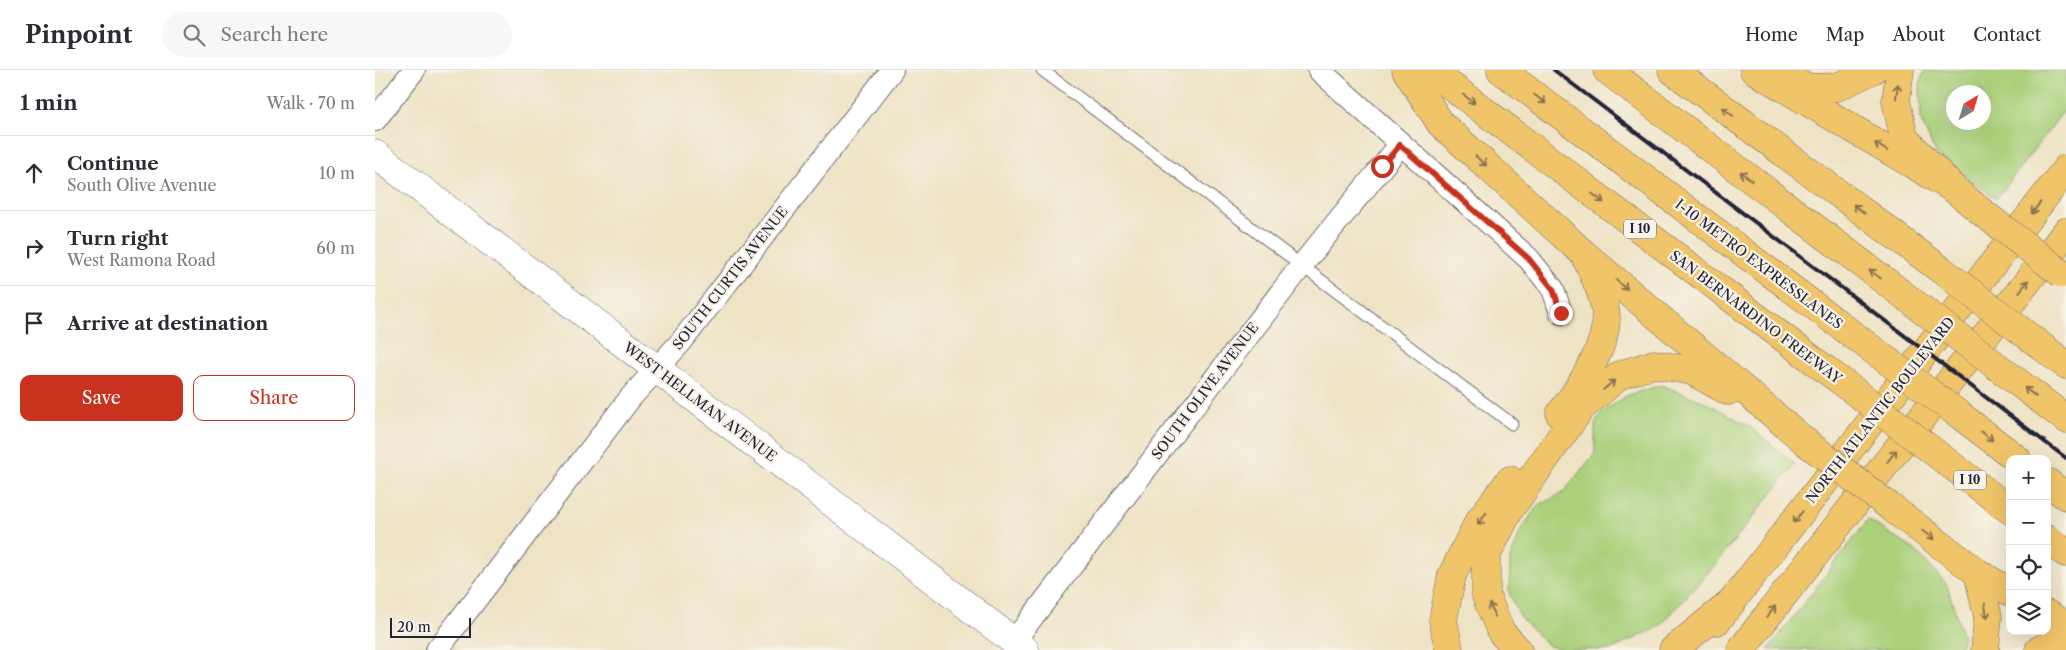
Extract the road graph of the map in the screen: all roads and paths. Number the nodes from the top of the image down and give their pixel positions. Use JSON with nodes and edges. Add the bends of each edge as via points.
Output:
{"nodes":[{"id":1,"x":414,"y":70,"type":"edge"},
{"id":2,"x":892,"y":70,"type":"edge"},
{"id":3,"x":1042,"y":70,"type":"edge"},
{"id":4,"x":1319,"y":70,"type":"edge"},
{"id":5,"x":1406,"y":70,"type":"edge"},
{"id":6,"x":1430,"y":70,"type":"edge"},
{"id":7,"x":1501,"y":70,"type":"edge"},
{"id":8,"x":1607,"y":70,"type":"edge"},
{"id":9,"x":1672,"y":70,"type":"edge"},
{"id":10,"x":1755,"y":70,"type":"edge"},
{"id":11,"x":1873,"y":70,"type":"edge"},
{"id":12,"x":1900,"y":70,"type":"edge"},
{"id":13,"x":375,"y":120,"type":"edge"},
{"id":14,"x":1400,"y":145,"type":"junction"},
{"id":15,"x":375,"y":154,"type":"edge"},
{"id":16,"x":2066,"y":169,"type":"edge"},
{"id":17,"x":1954,"y":189,"type":"junction"},
{"id":18,"x":2066,"y":232,"type":"edge"},
{"id":19,"x":1585,"y":254,"type":"junction"},
{"id":20,"x":1302,"y":265,"type":"junction"},
{"id":21,"x":2064,"y":275,"type":"edge"},
{"id":22,"x":1561,"y":313,"type":"dead end"},
{"id":23,"x":2066,"y":365,"type":"edge"},
{"id":24,"x":657,"y":369,"type":"junction"},
{"id":25,"x":1780,"y":419,"type":"junction"},
{"id":26,"x":2066,"y":419,"type":"edge"},
{"id":27,"x":1512,"y":424,"type":"dead end"},
{"id":28,"x":2012,"y":455,"type":"edge"},
{"id":29,"x":2051,"y":485,"type":"edge"},
{"id":30,"x":2066,"y":496,"type":"edge"},
{"id":31,"x":2006,"y":507,"type":"edge"},
{"id":32,"x":2051,"y":542,"type":"edge"},
{"id":33,"x":2066,"y":553,"type":"edge"},
{"id":34,"x":1979,"y":573,"type":"junction"},
{"id":35,"x":2007,"y":590,"type":"edge"},
{"id":36,"x":1732,"y":602,"type":"junction"},
{"id":37,"x":2051,"y":617,"type":"edge"},
{"id":38,"x":2066,"y":626,"type":"edge"},
{"id":39,"x":1019,"y":645,"type":"edge"},
{"id":40,"x":2066,"y":645,"type":"edge"},
{"id":41,"x":437,"y":650,"type":"edge"},
{"id":42,"x":1449,"y":650,"type":"edge"},
{"id":43,"x":1518,"y":650,"type":"edge"},
{"id":44,"x":1673,"y":650,"type":"edge"},
{"id":45,"x":1695,"y":650,"type":"edge"},
{"id":46,"x":1741,"y":650,"type":"edge"},
{"id":47,"x":1985,"y":650,"type":"edge"},
{"id":48,"x":2039,"y":650,"type":"edge"}],
"edges":[{"from":1,"to":13,"type":"street"},
{"from":2,"to":24,"type":"street","name":"SOUTH CURTIS AVENUE"},
{"from":3,"to":20,"type":"lane"},
{"from":4,"to":14,"type":"street"},
{"from":5,"to":19,"type":"main road","one_way":true,"via":[[1441,124]]},
{"from":6,"to":31,"type":"main road","name":"SAN BERNARDINO FREEWAY","number":"I 10","one_way":true,"bridge":true},
{"from":7,"to":28,"type":"main road","name":"I-10 METRO EXPRESSLANES","one_way":true,"bridge":true},
{"from":26,"to":8,"type":"main road","one_way":true,"bridge":true},
{"from":23,"to":9,"type":"main road","one_way":true,"bridge":true},
{"from":10,"to":11,"type":"main road","via":[[1811,88],[1837,87]]},
{"from":17,"to":10,"type":"main road","one_way":true},
{"from":17,"to":12,"type":"main road","one_way":true,"via":[[1904,138],[1896,101]]},
{"from":14,"to":20,"type":"street","name":"SOUTH OLIVE AVENUE"},
{"from":14,"to":22,"type":"street","via":[[1529,259],[1553,289]]},
{"from":15,"to":24,"type":"street","name":"WEST HELLMAN AVENUE"},
{"from":16,"to":36,"type":"main road","name":"NORTH ATLANTIC BOULEVARD","one_way":true},
{"from":17,"to":21,"type":"main road","bridge":true},
{"from":46,"to":18,"type":"main road","one_way":true},
{"from":19,"to":25,"type":"main road","one_way":true},
{"from":19,"to":42,"type":"main road","one_way":true,"via":[[1606,317],[1599,350],[1575,393],[1479,521],[1452,575],[1443,620]]},
{"from":20,"to":27,"type":"lane"},
{"from":20,"to":39,"type":"street","name":"SOUTH OLIVE AVENUE"},
{"from":24,"to":39,"type":"street","name":"WEST HELLMAN AVENUE"},
{"from":24,"to":41,"type":"street","name":"SOUTH CURTIS AVENUE","via":[[629,399]]},
{"from":25,"to":34,"type":"main road","one_way":true,"bridge":true},
{"from":43,"to":25,"type":"main road","one_way":true,"via":[[1501,632],[1486,596],[1486,556],[1510,509],[1581,408],[1621,375],[1654,364],[1692,371]]},
{"from":29,"to":30,"type":"main road"},
{"from":32,"to":33,"type":"main road"},
{"from":34,"to":35,"type":"main road"},
{"from":34,"to":47,"type":"main road","one_way":true,"via":[[1988,617]]},
{"from":36,"to":44,"type":"main road"},
{"from":36,"to":45,"type":"main road","name":"NORTH ATLANTIC BOULEVARD"},
{"from":37,"to":38,"type":"main road"},
{"from":40,"to":48,"type":"main road"}]}
